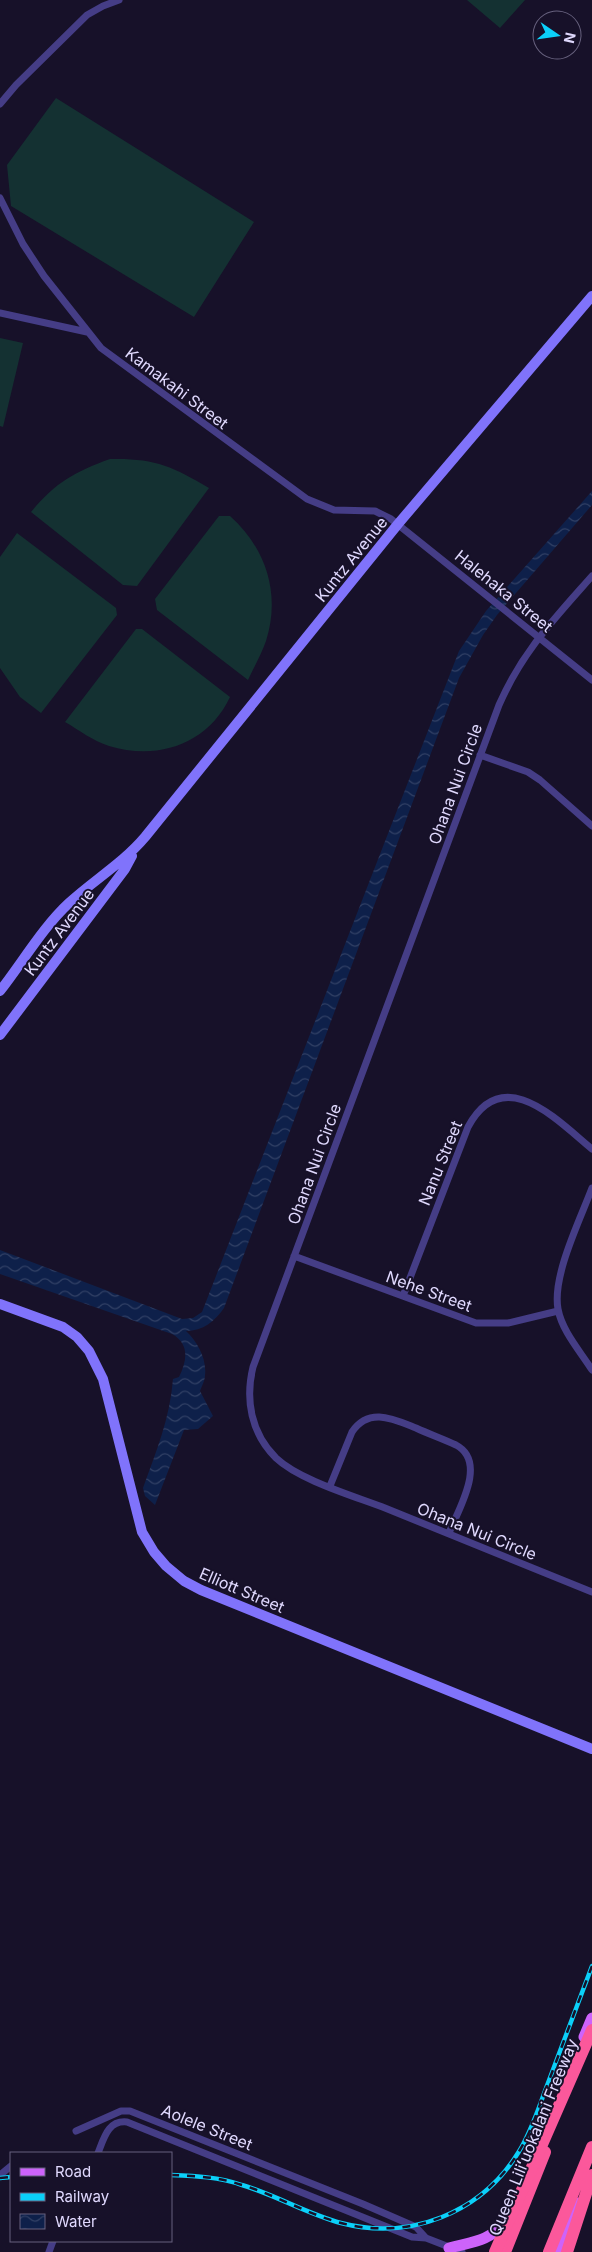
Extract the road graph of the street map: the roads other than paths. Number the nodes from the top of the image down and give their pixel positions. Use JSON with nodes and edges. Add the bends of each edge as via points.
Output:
{"nodes":[{"id":1,"x":119,"y":0,"type":"edge"},
{"id":2,"x":0,"y":104,"type":"edge"},
{"id":3,"x":0,"y":198,"type":"edge"},
{"id":4,"x":592,"y":296,"type":"edge"},
{"id":5,"x":0,"y":313,"type":"edge"},
{"id":6,"x":87,"y":332,"type":"junction"},
{"id":7,"x":398,"y":524,"type":"junction"},
{"id":8,"x":592,"y":576,"type":"edge"},
{"id":9,"x":539,"y":637,"type":"junction"},
{"id":10,"x":592,"y":680,"type":"edge"},
{"id":11,"x":480,"y":755,"type":"junction"},
{"id":12,"x":592,"y":826,"type":"edge"},
{"id":13,"x":139,"y":845,"type":"junction"},
{"id":14,"x":0,"y":991,"type":"edge"},
{"id":15,"x":0,"y":1034,"type":"edge"},
{"id":16,"x":592,"y":1149,"type":"edge"},
{"id":17,"x":592,"y":1188,"type":"edge"},
{"id":18,"x":294,"y":1256,"type":"junction"},
{"id":19,"x":403,"y":1296,"type":"junction"},
{"id":20,"x":0,"y":1304,"type":"edge"},
{"id":21,"x":558,"y":1311,"type":"junction"},
{"id":22,"x":592,"y":1370,"type":"edge"},
{"id":23,"x":330,"y":1486,"type":"junction"},
{"id":24,"x":448,"y":1533,"type":"junction"},
{"id":25,"x":592,"y":1592,"type":"edge"},
{"id":26,"x":592,"y":1749,"type":"edge"},
{"id":27,"x":592,"y":2018,"type":"edge"},
{"id":28,"x":592,"y":2032,"type":"edge"},
{"id":29,"x":160,"y":2122,"type":"junction"},
{"id":30,"x":76,"y":2131,"type":"dead end"},
{"id":31,"x":149,"y":2131,"type":"junction"},
{"id":32,"x":592,"y":2147,"type":"edge"},
{"id":33,"x":98,"y":2152,"type":"edge"},
{"id":34,"x":10,"y":2167,"type":"edge"},
{"id":35,"x":592,"y":2167,"type":"edge"},
{"id":36,"x":0,"y":2175,"type":"edge"},
{"id":37,"x":592,"y":2175,"type":"edge"},
{"id":38,"x":328,"y":2190,"type":"junction"},
{"id":39,"x":324,"y":2200,"type":"junction"},
{"id":40,"x":513,"y":2216,"type":"junction"},
{"id":41,"x":426,"y":2238,"type":"junction"},
{"id":42,"x":451,"y":2250,"type":"edge"},
{"id":43,"x":462,"y":2252,"type":"edge"},
{"id":44,"x":497,"y":2252,"type":"edge"},
{"id":45,"x":505,"y":2252,"type":"edge"},
{"id":46,"x":549,"y":2252,"type":"edge"},
{"id":47,"x":558,"y":2252,"type":"edge"},
{"id":48,"x":567,"y":2252,"type":"edge"}],
"edges":[{"from":1,"to":2,"type":"street","via":[[87,15]]},
{"from":3,"to":6,"type":"street","name":"Kamakahi Street","via":[[23,244]]},
{"from":4,"to":7,"type":"street","name":"Kuntz Avenue"},
{"from":5,"to":6,"type":"street"},
{"from":6,"to":7,"type":"street","name":"Kamakahi Street","via":[[101,348],[307,499],[334,510],[375,512]]},
{"from":7,"to":9,"type":"street","name":"Halehaka Street"},
{"from":7,"to":13,"type":"street","name":"Kuntz Avenue"},
{"from":8,"to":9,"type":"street","name":"Ohana Nui Circle"},
{"from":9,"to":10,"type":"street","name":"Halehaka Street"},
{"from":9,"to":11,"type":"street","name":"Ohana Nui Circle","via":[[509,682]]},
{"from":11,"to":12,"type":"street","via":[[528,772]]},
{"from":11,"to":18,"type":"street","name":"Ohana Nui Circle"},
{"from":13,"to":14,"type":"street","name":"Kuntz Avenue","via":[[58,915]]},
{"from":13,"to":15,"type":"street","name":"Kuntz Avenue","via":[[125,870]]},
{"from":16,"to":19,"type":"street","name":"Nanu Street","via":[[530,1101],[508,1098],[481,1109],[468,1127]]},
{"from":17,"to":21,"type":"street","via":[[562,1269]]},
{"from":18,"to":19,"type":"street","name":"Nehe Street"},
{"from":18,"to":23,"type":"street","name":"Ohana Nui Circle","via":[[253,1367],[249,1404],[261,1440],[277,1459],[298,1473]]},
{"from":19,"to":21,"type":"street","name":"Nehe Street","via":[[466,1320],[487,1324],[508,1323]]},
{"from":20,"to":26,"type":"street","name":"Elliott Street","via":[[63,1327],[89,1351],[103,1379],[142,1532],[159,1558],[184,1581]]},
{"from":21,"to":22,"type":"street"},
{"from":23,"to":24,"type":"street","name":"Ohana Nui Circle"},
{"from":23,"to":24,"type":"street","via":[[357,1425],[372,1417],[391,1418],[456,1445],[468,1458],[470,1481]]},
{"from":24,"to":25,"type":"street","name":"Ohana Nui Circle"},
{"from":27,"to":40,"type":"main road"},
{"from":28,"to":44,"type":"highway","bridge":true},
{"from":28,"to":45,"type":"highway","name":"Queen Liliʻuokalani Freeway","bridge":true},
{"from":29,"to":30,"type":"street","name":"Aolele Street","via":[[130,2110]]},
{"from":29,"to":31,"type":"street"},
{"from":29,"to":38,"type":"street","name":"Aolele Street"},
{"from":31,"to":33,"type":"street","name":"Aolele Street","via":[[127,2122],[114,2123]]},
{"from":31,"to":39,"type":"street","name":"Aolele Street"},
{"from":32,"to":46,"type":"highway"},
{"from":34,"to":36,"type":"street"},
{"from":35,"to":47,"type":"main road"},
{"from":37,"to":48,"type":"highway"},
{"from":38,"to":39,"type":"street"},
{"from":38,"to":41,"type":"street","name":"Aolele Street","via":[[416,2227]]},
{"from":39,"to":41,"type":"street","name":"Aolele Street","via":[[412,2237]]},
{"from":40,"to":42,"type":"main road","via":[[493,2235]]},
{"from":40,"to":44,"type":"main road"},
{"from":41,"to":42,"type":"street","name":"Aolele Street"},
{"from":42,"to":43,"type":"street","name":"Aolele Street"}]}
